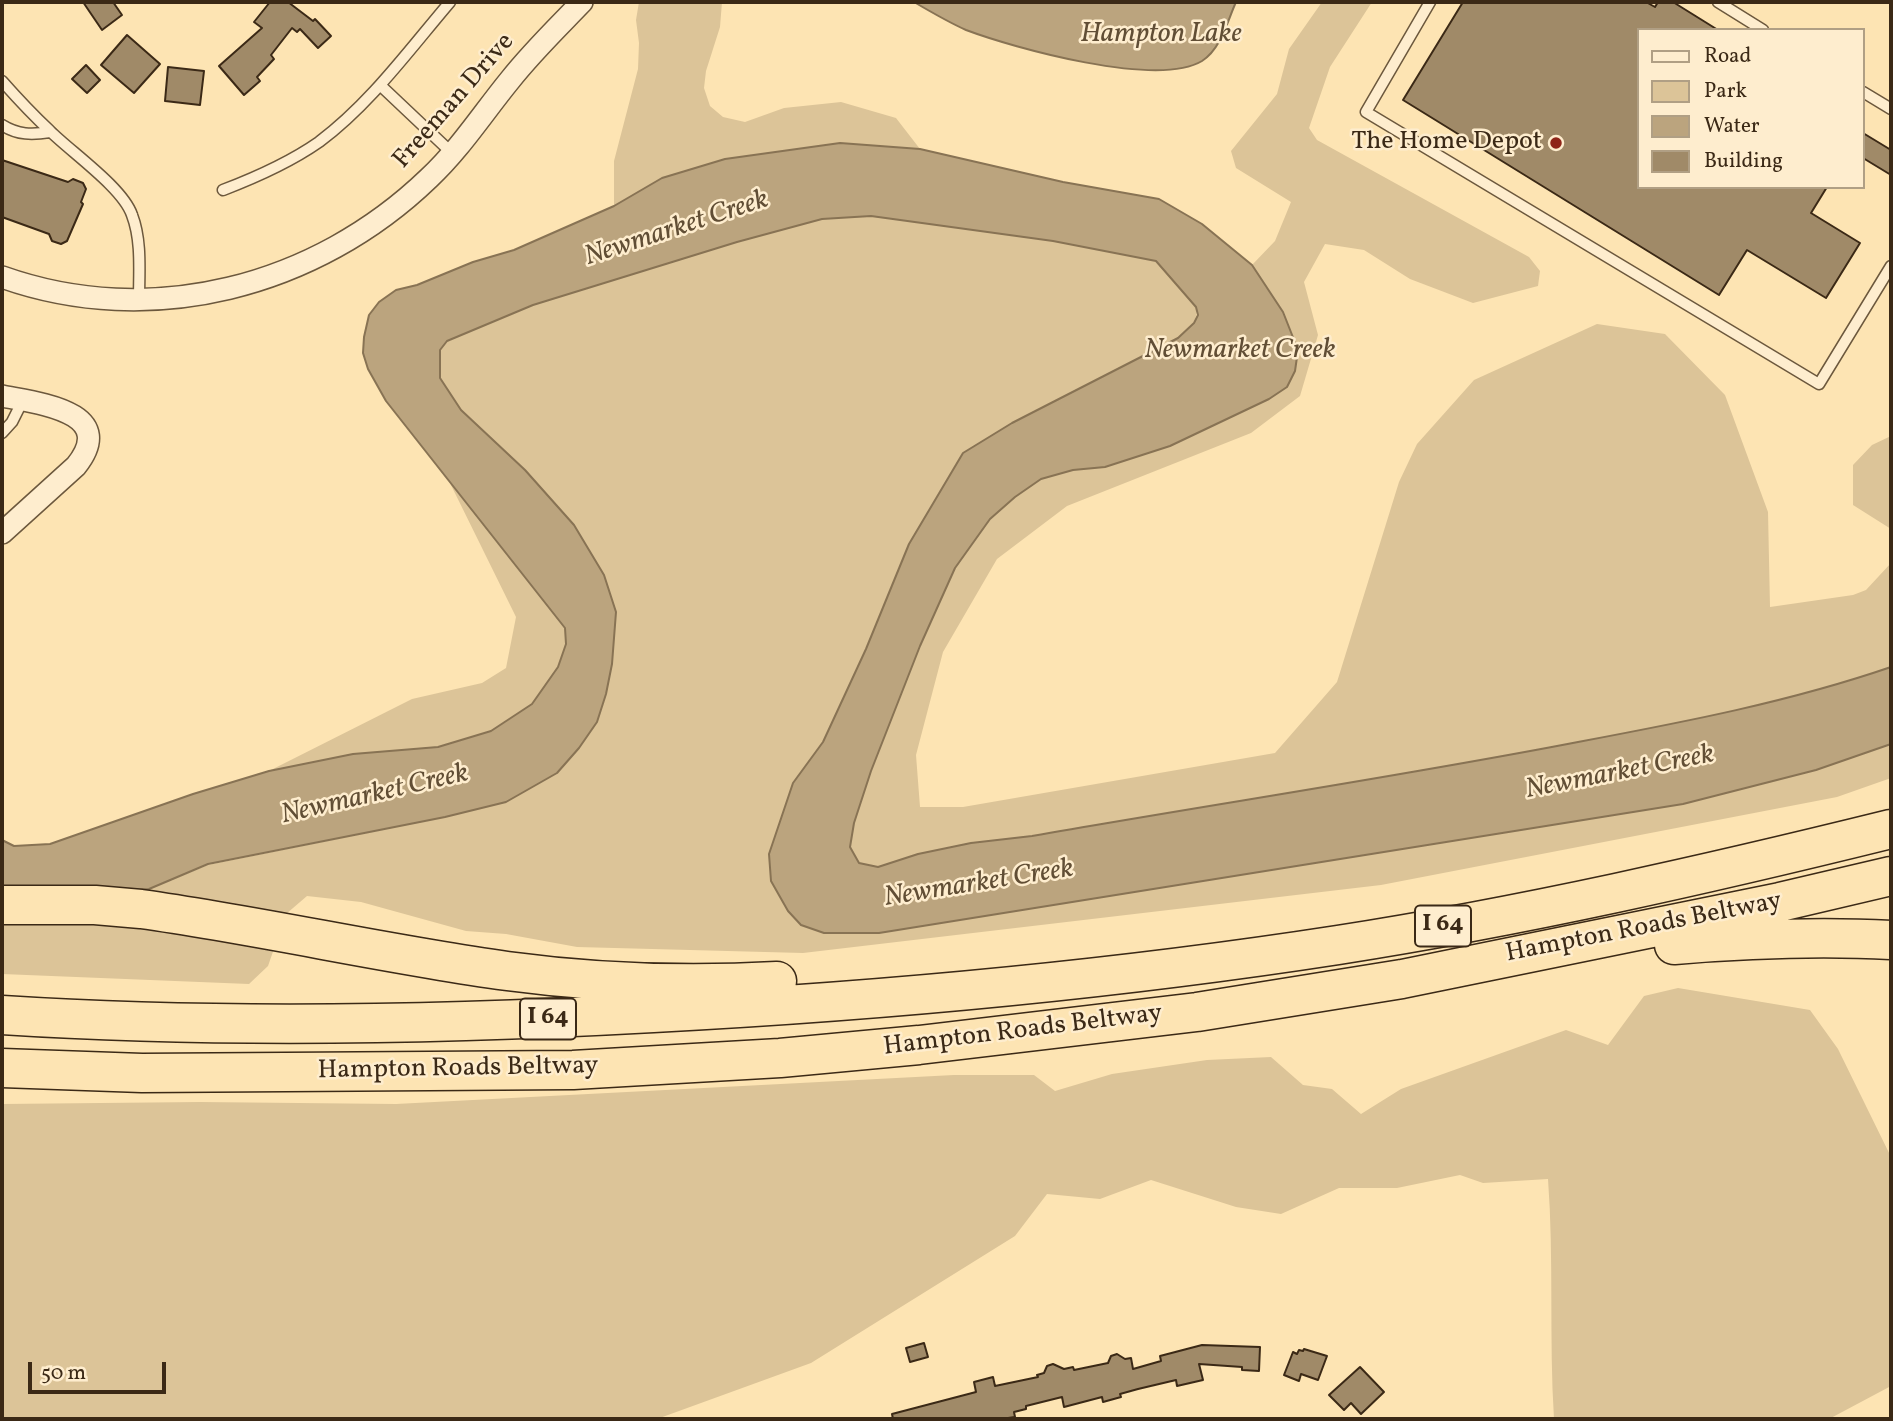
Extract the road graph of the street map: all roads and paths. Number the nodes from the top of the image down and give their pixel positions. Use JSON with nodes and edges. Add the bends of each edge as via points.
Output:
{"nodes":[{"id":1,"x":450,"y":2,"type":"edge"},
{"id":2,"x":582,"y":2,"type":"edge"},
{"id":3,"x":1430,"y":2,"type":"edge"},
{"id":4,"x":1718,"y":2,"type":"edge"},
{"id":5,"x":1760,"y":28,"type":"edge"},
{"id":6,"x":2,"y":81,"type":"edge"},
{"id":7,"x":380,"y":85,"type":"junction"},
{"id":8,"x":1865,"y":93,"type":"edge"},
{"id":9,"x":1891,"y":110,"type":"edge"},
{"id":10,"x":2,"y":125,"type":"edge"},
{"id":11,"x":50,"y":132,"type":"junction"},
{"id":12,"x":453,"y":154,"type":"junction"},
{"id":13,"x":223,"y":190,"type":"dead end"},
{"id":14,"x":1891,"y":266,"type":"edge"},
{"id":15,"x":2,"y":277,"type":"edge"},
{"id":16,"x":139,"y":301,"type":"junction"},
{"id":17,"x":2,"y":396,"type":"edge"},
{"id":18,"x":23,"y":400,"type":"junction"},
{"id":19,"x":2,"y":433,"type":"edge"},
{"id":20,"x":2,"y":533,"type":"edge"},
{"id":21,"x":1891,"y":807,"type":"edge"},
{"id":22,"x":1891,"y":829,"type":"edge"},
{"id":23,"x":1710,"y":873,"type":"junction"},
{"id":24,"x":1891,"y":876,"type":"edge"},
{"id":25,"x":2,"y":905,"type":"edge"},
{"id":26,"x":1891,"y":940,"type":"edge"},
{"id":27,"x":1473,"y":964,"type":"junction"},
{"id":28,"x":1093,"y":978,"type":"junction"},
{"id":29,"x":2,"y":1015,"type":"edge"},
{"id":30,"x":2,"y":1068,"type":"edge"},
{"id":31,"x":142,"y":1073,"type":"junction"},
{"id":32,"x":2,"y":1087,"type":"edge"}],
"edges":[{"from":1,"to":7,"type":"lane"},
{"from":2,"to":12,"type":"street","name":"Freeman Drive","via":[[523,64]]},
{"from":3,"to":14,"type":"lane","via":[[1366,112],[1819,384]]},
{"from":4,"to":5,"type":"lane"},
{"from":6,"to":11,"type":"lane"},
{"from":7,"to":12,"type":"lane"},
{"from":7,"to":13,"type":"lane","via":[[317,143],[264,174]]},
{"from":8,"to":9,"type":"lane"},
{"from":10,"to":11,"type":"lane","via":[[33,135]]},
{"from":11,"to":16,"type":"lane","via":[[128,205],[138,246]]},
{"from":12,"to":16,"type":"street","name":"Freeman Drive","via":[[397,208],[320,255],[228,289]]},
{"from":15,"to":16,"type":"street","name":"Freeman Drive","via":[[76,296]]},
{"from":17,"to":18,"type":"street"},
{"from":18,"to":19,"type":"lane"},
{"from":18,"to":20,"type":"street","via":[[70,412],[86,429],[87,445],[76,466]]},
{"from":21,"to":23,"type":"highway"},
{"from":22,"to":23,"type":"highway","name":"Hampton Roads Beltway","number":"I 64"},
{"from":23,"to":28,"type":"highway","name":"Hampton Roads Beltway","number":"I 64","via":[[1338,945]]},
{"from":24,"to":27,"type":"highway","name":"Hampton Roads Beltway","number":"I 64"},
{"from":25,"to":28,"type":"highway","via":[[141,909],[508,971],[617,981],[757,982],[938,969]]},
{"from":26,"to":27,"type":"highway","via":[[1737,940]]},
{"from":27,"to":31,"type":"highway","name":"Hampton Roads Beltway","number":"I 64","via":[[1197,1012],[780,1058],[573,1070]]},
{"from":28,"to":29,"type":"highway","number":"I 64","via":[[873,1000],[432,1023]]},
{"from":30,"to":31,"type":"highway","number":"I 64"},
{"from":31,"to":32,"type":"highway"}]}
